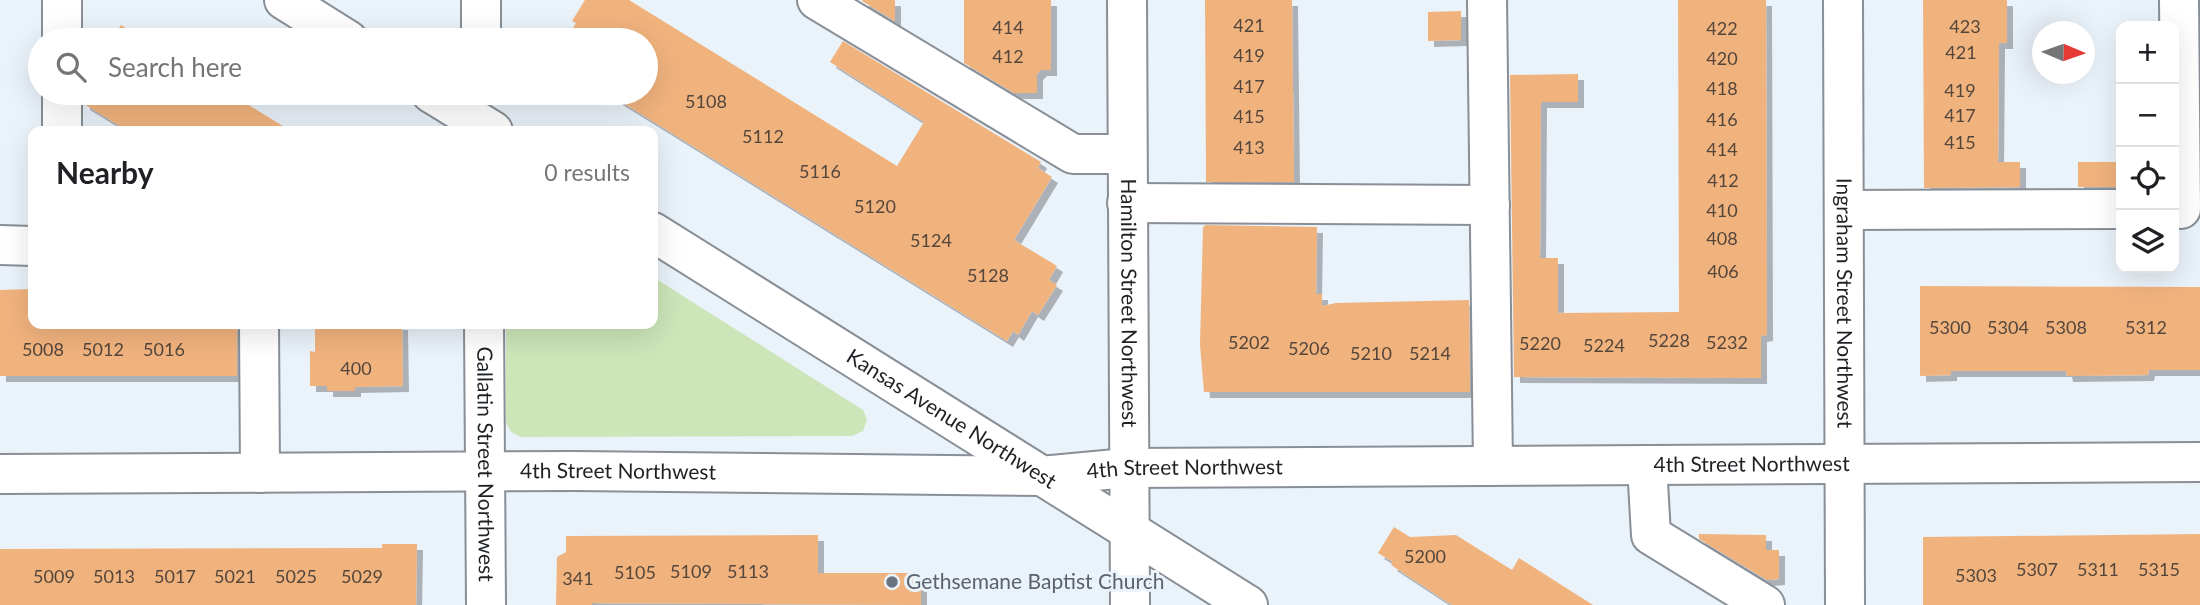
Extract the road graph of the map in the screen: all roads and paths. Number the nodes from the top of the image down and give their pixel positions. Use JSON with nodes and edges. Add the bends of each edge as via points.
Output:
{"nodes":[{"id":1,"x":62,"y":0,"type":"edge"},
{"id":2,"x":284,"y":0,"type":"edge"},
{"id":3,"x":481,"y":0,"type":"edge"},
{"id":4,"x":817,"y":0,"type":"edge"},
{"id":5,"x":1127,"y":0,"type":"edge"},
{"id":6,"x":1487,"y":0,"type":"edge"},
{"id":7,"x":1843,"y":0,"type":"edge"},
{"id":8,"x":2179,"y":0,"type":"edge"},
{"id":9,"x":62,"y":28,"type":"edge"},
{"id":10,"x":329,"y":28,"type":"edge"},
{"id":11,"x":481,"y":28,"type":"edge"},
{"id":12,"x":62,"y":105,"type":"edge"},
{"id":13,"x":455,"y":105,"type":"edge"},
{"id":14,"x":484,"y":120,"type":"edge"},
{"id":15,"x":62,"y":126,"type":"edge"},
{"id":16,"x":1127,"y":154,"type":"junction"},
{"id":17,"x":1127,"y":203,"type":"junction"},
{"id":18,"x":1490,"y":205,"type":"junction"},
{"id":19,"x":2116,"y":209,"type":"edge"},
{"id":20,"x":2185,"y":209,"type":"edge"},
{"id":21,"x":1844,"y":210,"type":"junction"},
{"id":22,"x":658,"y":235,"type":"edge"},
{"id":23,"x":0,"y":246,"type":"edge"},
{"id":24,"x":28,"y":246,"type":"edge"},
{"id":25,"x":259,"y":329,"type":"edge"},
{"id":26,"x":484,"y":329,"type":"edge"},
{"id":27,"x":2200,"y":462,"type":"edge"},
{"id":28,"x":1845,"y":464,"type":"junction"},
{"id":29,"x":1493,"y":465,"type":"junction"},
{"id":30,"x":1647,"y":465,"type":"junction"},
{"id":31,"x":1127,"y":468,"type":"junction"},
{"id":32,"x":485,"y":471,"type":"junction"},
{"id":33,"x":260,"y":473,"type":"junction"},
{"id":34,"x":0,"y":474,"type":"edge"},
{"id":35,"x":1041,"y":476,"type":"junction"},
{"id":36,"x":1130,"y":533,"type":"junction"},
{"id":37,"x":486,"y":605,"type":"edge"},
{"id":38,"x":1130,"y":605,"type":"edge"},
{"id":39,"x":1248,"y":605,"type":"edge"},
{"id":40,"x":1765,"y":605,"type":"edge"},
{"id":41,"x":1845,"y":605,"type":"edge"}],
"edges":[{"from":1,"to":9,"type":"street"},
{"from":2,"to":10,"type":"street"},
{"from":3,"to":11,"type":"street"},
{"from":4,"to":16,"type":"street","via":[[1073,153]]},
{"from":5,"to":16,"type":"street","name":"Hamilton Street Northwest"},
{"from":6,"to":18,"type":"street"},
{"from":7,"to":21,"type":"street","name":"Ingraham Street Northwest"},
{"from":8,"to":20,"type":"street"},
{"from":12,"to":15,"type":"street"},
{"from":13,"to":14,"type":"street"},
{"from":16,"to":17,"type":"street","name":"Hamilton Street Northwest"},
{"from":17,"to":18,"type":"street"},
{"from":17,"to":31,"type":"street","name":"Hamilton Street Northwest"},
{"from":18,"to":29,"type":"street"},
{"from":19,"to":21,"type":"street"},
{"from":21,"to":28,"type":"street","name":"Ingraham Street Northwest"},
{"from":22,"to":35,"type":"street","name":"Kansas Avenue Northwest"},
{"from":23,"to":24,"type":"street"},
{"from":25,"to":33,"type":"street"},
{"from":26,"to":32,"type":"street","name":"Gallatin Street Northwest"},
{"from":27,"to":28,"type":"street","name":"4th Street Northwest"},
{"from":28,"to":30,"type":"street","name":"4th Street Northwest"},
{"from":28,"to":41,"type":"street","name":"Ingraham Street Northwest"},
{"from":29,"to":30,"type":"street","name":"4th Street Northwest"},
{"from":29,"to":31,"type":"street","name":"4th Street Northwest"},
{"from":30,"to":40,"type":"street","via":[[1651,535]]},
{"from":31,"to":35,"type":"street","name":"4th Street Northwest"},
{"from":31,"to":36,"type":"street","name":"Hamilton Street Northwest"},
{"from":32,"to":33,"type":"street","name":"4th Street Northwest"},
{"from":32,"to":35,"type":"street","name":"4th Street Northwest"},
{"from":32,"to":37,"type":"street","name":"Gallatin Street Northwest"},
{"from":33,"to":34,"type":"street","name":"4th Street Northwest"},
{"from":35,"to":36,"type":"street","name":"Kansas Avenue Northwest"},
{"from":36,"to":38,"type":"street","name":"Hamilton Street Northwest"},
{"from":36,"to":39,"type":"street","name":"Kansas Avenue Northwest"}]}
